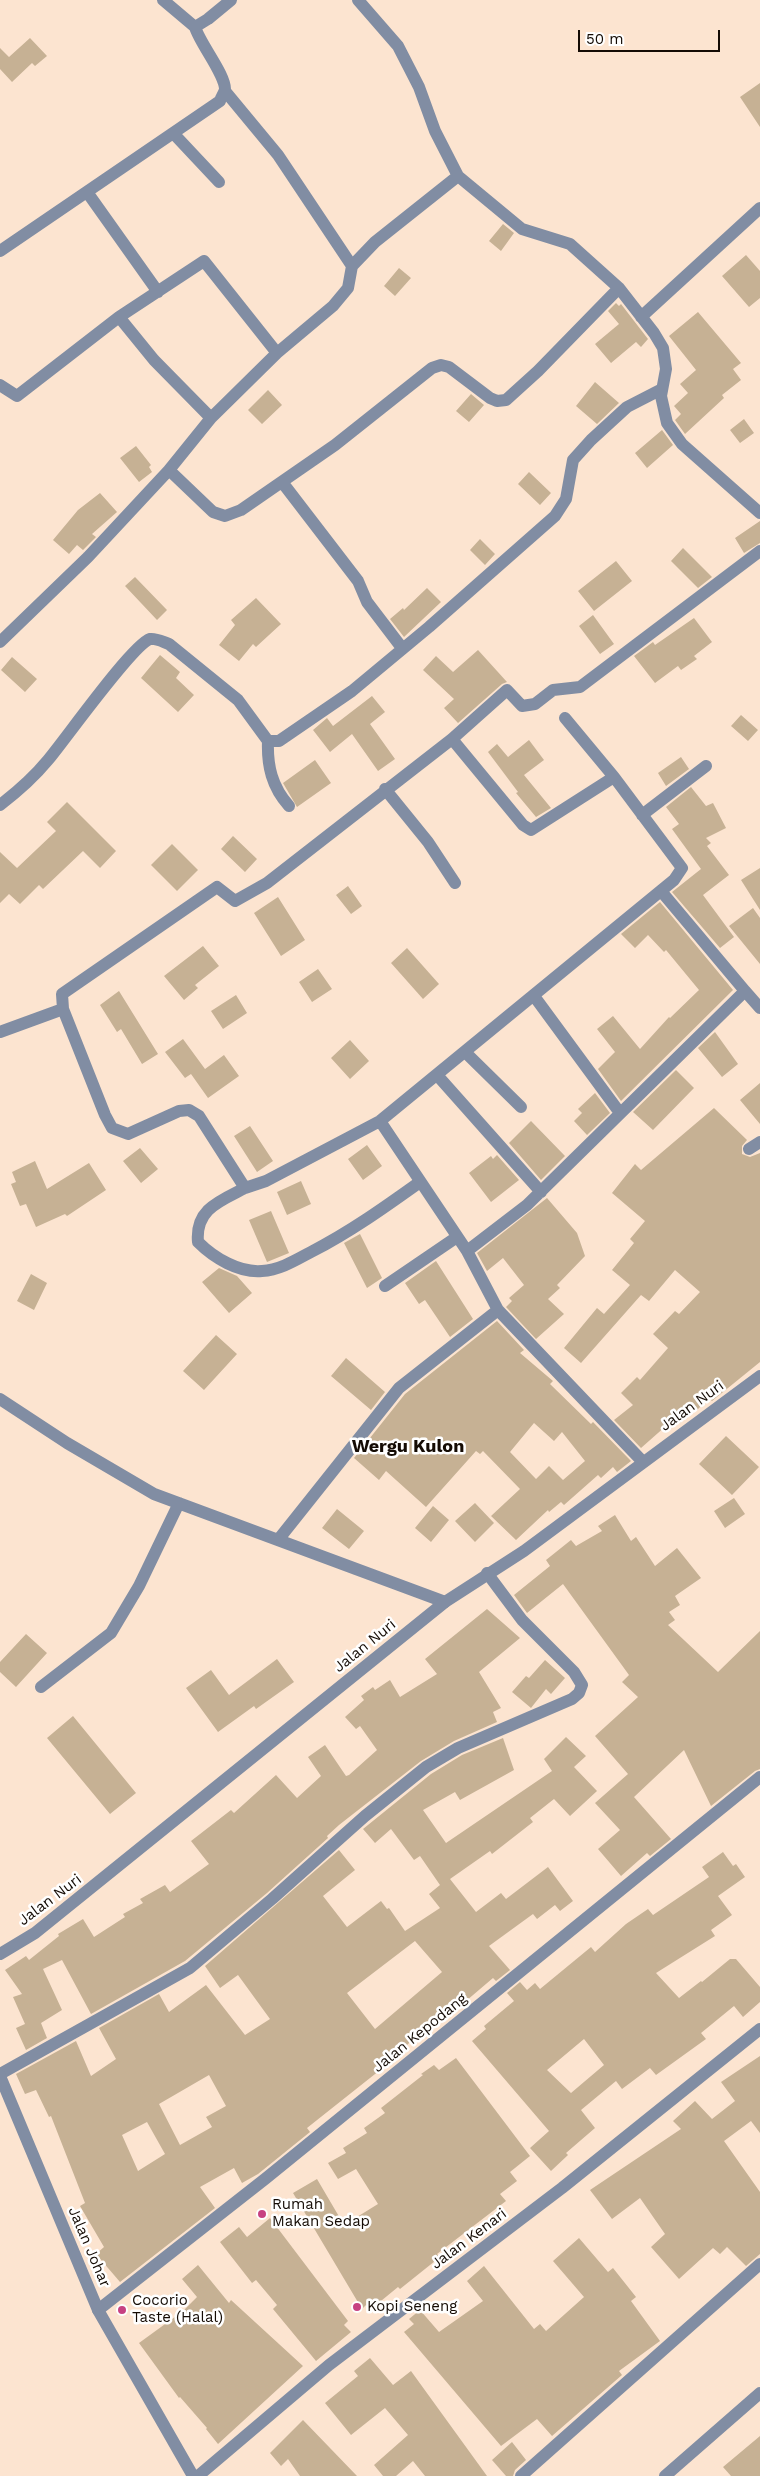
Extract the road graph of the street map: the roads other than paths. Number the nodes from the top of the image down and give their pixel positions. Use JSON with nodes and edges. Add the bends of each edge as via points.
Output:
{"nodes":[{"id":1,"x":163,"y":0,"type":"edge"},
{"id":2,"x":231,"y":0,"type":"edge"},
{"id":3,"x":358,"y":0,"type":"edge"},
{"id":4,"x":195,"y":27,"type":"junction"},
{"id":5,"x":225,"y":91,"type":"junction"},
{"id":6,"x":173,"y":133,"type":"junction"},
{"id":7,"x":458,"y":176,"type":"junction"},
{"id":8,"x":219,"y":182,"type":"dead end"},
{"id":9,"x":87,"y":192,"type":"junction"},
{"id":10,"x":760,"y":208,"type":"edge"},
{"id":11,"x":0,"y":251,"type":"edge"},
{"id":12,"x":352,"y":266,"type":"junction"},
{"id":13,"x":618,"y":288,"type":"junction"},
{"id":14,"x":158,"y":292,"type":"junction"},
{"id":15,"x":119,"y":317,"type":"junction"},
{"id":16,"x":641,"y":317,"type":"junction"},
{"id":17,"x":277,"y":353,"type":"junction"},
{"id":18,"x":0,"y":385,"type":"edge"},
{"id":19,"x":662,"y":389,"type":"junction"},
{"id":20,"x":211,"y":418,"type":"junction"},
{"id":21,"x":169,"y":470,"type":"junction"},
{"id":22,"x":282,"y":482,"type":"junction"},
{"id":23,"x":760,"y":513,"type":"edge"},
{"id":24,"x":760,"y":551,"type":"edge"},
{"id":25,"x":0,"y":642,"type":"edge"},
{"id":26,"x":402,"y":648,"type":"junction"},
{"id":27,"x":565,"y":718,"type":"dead end"},
{"id":28,"x":452,"y":739,"type":"junction"},
{"id":29,"x":268,"y":741,"type":"junction"},
{"id":30,"x":706,"y":766,"type":"dead end"},
{"id":31,"x":614,"y":777,"type":"junction"},
{"id":32,"x":385,"y":789,"type":"junction"},
{"id":33,"x":0,"y":805,"type":"edge"},
{"id":34,"x":289,"y":806,"type":"dead end"},
{"id":35,"x":642,"y":815,"type":"junction"},
{"id":36,"x":455,"y":883,"type":"dead end"},
{"id":37,"x":661,"y":891,"type":"junction"},
{"id":38,"x":745,"y":991,"type":"junction"},
{"id":39,"x":534,"y":996,"type":"junction"},
{"id":40,"x":760,"y":1008,"type":"edge"},
{"id":41,"x":63,"y":1009,"type":"junction"},
{"id":42,"x":0,"y":1032,"type":"edge"},
{"id":43,"x":465,"y":1052,"type":"junction"},
{"id":44,"x":437,"y":1075,"type":"junction"},
{"id":45,"x":521,"y":1107,"type":"dead end"},
{"id":46,"x":620,"y":1113,"type":"junction"},
{"id":47,"x":380,"y":1121,"type":"junction"},
{"id":48,"x":420,"y":1182,"type":"junction"},
{"id":49,"x":245,"y":1188,"type":"junction"},
{"id":50,"x":541,"y":1192,"type":"junction"},
{"id":51,"x":457,"y":1237,"type":"junction"},
{"id":52,"x":467,"y":1252,"type":"junction"},
{"id":53,"x":385,"y":1286,"type":"dead end"},
{"id":54,"x":498,"y":1310,"type":"junction"},
{"id":55,"x":760,"y":1376,"type":"edge"},
{"id":56,"x":0,"y":1399,"type":"edge"},
{"id":57,"x":643,"y":1462,"type":"junction"},
{"id":58,"x":179,"y":1503,"type":"junction"},
{"id":59,"x":278,"y":1540,"type":"junction"},
{"id":60,"x":487,"y":1574,"type":"junction"},
{"id":61,"x":445,"y":1602,"type":"junction"},
{"id":62,"x":40,"y":1687,"type":"dead end"},
{"id":63,"x":760,"y":1777,"type":"edge"},
{"id":64,"x":0,"y":1954,"type":"edge"},
{"id":65,"x":760,"y":2029,"type":"edge"},
{"id":66,"x":0,"y":2075,"type":"edge"},
{"id":67,"x":760,"y":2264,"type":"edge"},
{"id":68,"x":98,"y":2310,"type":"junction"},
{"id":69,"x":760,"y":2393,"type":"edge"},
{"id":70,"x":194,"y":2476,"type":"edge"},
{"id":71,"x":198,"y":2476,"type":"edge"},
{"id":72,"x":521,"y":2476,"type":"edge"},
{"id":73,"x":665,"y":2476,"type":"edge"}],
"edges":[{"from":1,"to":4,"type":"street"},
{"from":2,"to":4,"type":"street"},
{"from":3,"to":7,"type":"street","via":[[398,46],[419,87],[434,131]]},
{"from":4,"to":5,"type":"street","via":[[224,81]]},
{"from":5,"to":6,"type":"street","via":[[220,101]]},
{"from":5,"to":12,"type":"street","via":[[278,155]]},
{"from":6,"to":8,"type":"street"},
{"from":6,"to":9,"type":"street"},
{"from":7,"to":12,"type":"street","via":[[375,242]]},
{"from":7,"to":13,"type":"street","via":[[522,229],[570,244]]},
{"from":9,"to":11,"type":"street"},
{"from":9,"to":14,"type":"street"},
{"from":10,"to":16,"type":"street"},
{"from":12,"to":17,"type":"street","via":[[348,288],[333,306]]},
{"from":13,"to":16,"type":"street"},
{"from":13,"to":22,"type":"street","via":[[506,400],[490,398],[449,367],[432,368],[335,445]]},
{"from":14,"to":15,"type":"street"},
{"from":14,"to":17,"type":"street","via":[[204,261]]},
{"from":15,"to":18,"type":"street","via":[[18,396]]},
{"from":15,"to":20,"type":"street","via":[[154,360]]},
{"from":16,"to":19,"type":"street","via":[[663,348],[666,369]]},
{"from":17,"to":20,"type":"street"},
{"from":19,"to":23,"type":"street","via":[[667,423],[682,444]]},
{"from":19,"to":26,"type":"street","via":[[627,407],[573,460],[566,499],[555,516]]},
{"from":20,"to":21,"type":"street"},
{"from":21,"to":22,"type":"street","via":[[213,512],[225,516],[241,510]]},
{"from":21,"to":25,"type":"street","via":[[88,557]]},
{"from":22,"to":26,"type":"street","via":[[358,581],[368,602]]},
{"from":24,"to":28,"type":"street","via":[[580,687],[554,690],[535,704],[522,706],[507,690]]},
{"from":26,"to":29,"type":"street","via":[[352,691],[279,741]]},
{"from":27,"to":31,"type":"street"},
{"from":28,"to":31,"type":"street","via":[[523,825],[531,830]]},
{"from":28,"to":32,"type":"street"},
{"from":29,"to":33,"type":"street","via":[[238,700],[169,644],[150,640],[102,690],[47,761]]},
{"from":29,"to":34,"type":"street","via":[[268,765],[282,799]]},
{"from":30,"to":35,"type":"street"},
{"from":31,"to":35,"type":"street"},
{"from":32,"to":36,"type":"street","via":[[428,842]]},
{"from":32,"to":41,"type":"street","via":[[267,883],[235,901],[217,887],[62,994]]},
{"from":35,"to":37,"type":"street","via":[[682,868]]},
{"from":37,"to":38,"type":"street"},
{"from":37,"to":39,"type":"street"},
{"from":38,"to":40,"type":"street"},
{"from":38,"to":46,"type":"street"},
{"from":39,"to":43,"type":"street"},
{"from":39,"to":46,"type":"street"},
{"from":41,"to":42,"type":"street"},
{"from":41,"to":49,"type":"street","via":[[112,1128],[128,1134],[179,1111],[190,1110],[199,1116]]},
{"from":43,"to":44,"type":"street"},
{"from":43,"to":45,"type":"street"},
{"from":44,"to":47,"type":"street"},
{"from":44,"to":50,"type":"street"},
{"from":46,"to":50,"type":"street"},
{"from":47,"to":48,"type":"street"},
{"from":47,"to":49,"type":"street","via":[[266,1181]]},
{"from":48,"to":49,"type":"street","via":[[346,1234],[290,1263],[261,1272],[231,1265],[198,1242],[200,1219],[208,1210]]},
{"from":48,"to":51,"type":"street"},
{"from":50,"to":52,"type":"street"},
{"from":51,"to":52,"type":"street"},
{"from":51,"to":53,"type":"street"},
{"from":52,"to":54,"type":"street"},
{"from":54,"to":57,"type":"street"},
{"from":54,"to":59,"type":"street","via":[[399,1388]]},
{"from":55,"to":57,"type":"street","name":"Jalan Nuri"},
{"from":56,"to":58,"type":"street","via":[[130,1482]]},
{"from":57,"to":60,"type":"street","name":"Jalan Nuri","via":[[524,1551]]},
{"from":58,"to":59,"type":"street"},
{"from":58,"to":62,"type":"street","via":[[139,1586],[111,1633]]},
{"from":59,"to":61,"type":"street"},
{"from":60,"to":61,"type":"street","name":"Jalan Nuri"},
{"from":60,"to":66,"type":"street","via":[[522,1620],[574,1672],[582,1685],[579,1693],[572,1699],[458,1748],[426,1767],[190,1968]]},
{"from":61,"to":64,"type":"street","name":"Jalan Nuri","via":[[43,1927]]},
{"from":63,"to":68,"type":"street","name":"Jalan Kepodang","via":[[265,2179]]},
{"from":65,"to":71,"type":"street","name":"Jalan Kenari","via":[[562,2188],[329,2365]]},
{"from":66,"to":68,"type":"street","name":"Jalan Johar"},
{"from":67,"to":72,"type":"street"},
{"from":68,"to":70,"type":"street","name":"Jalan Johar"},
{"from":69,"to":73,"type":"street"}]}
